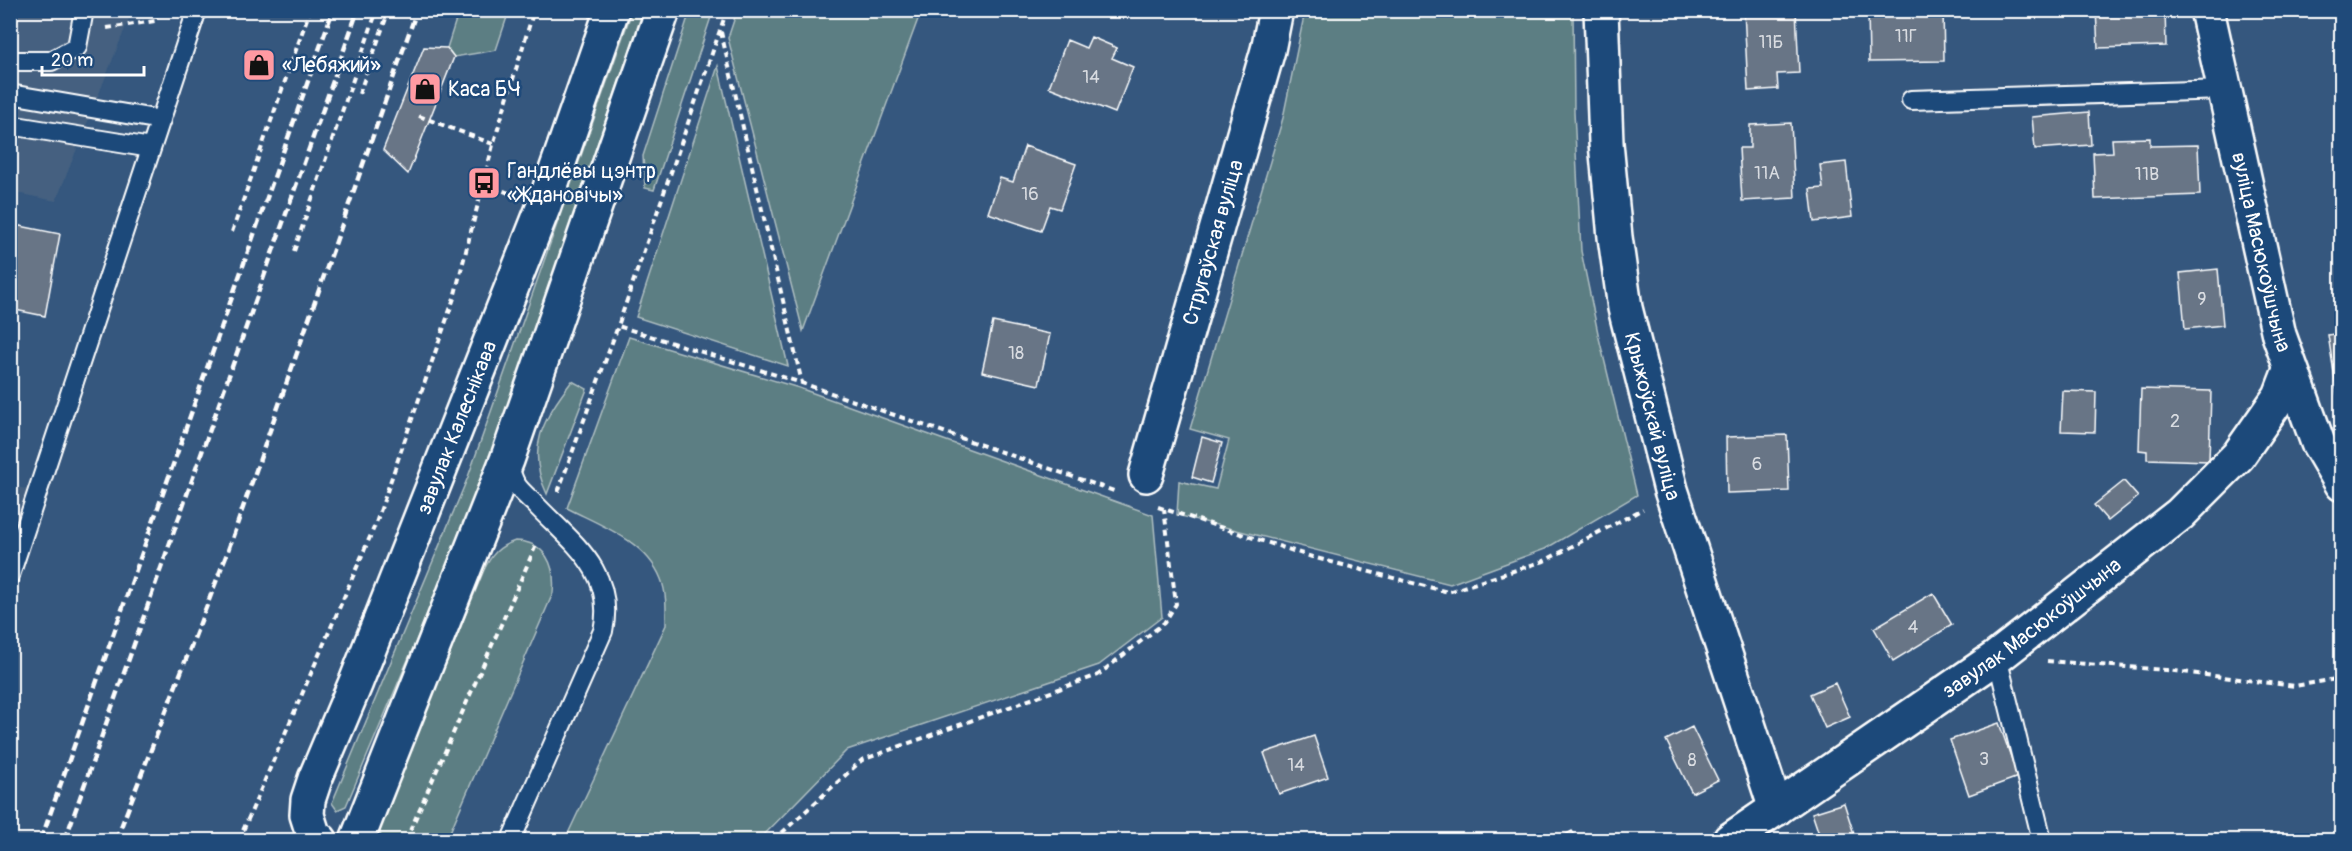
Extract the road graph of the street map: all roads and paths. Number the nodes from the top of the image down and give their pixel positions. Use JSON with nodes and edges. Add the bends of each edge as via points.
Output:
{"nodes":[{"id":1,"x":84,"y":10,"type":"edge"},
{"id":2,"x":158,"y":10,"type":"edge"},
{"id":3,"x":197,"y":10,"type":"edge"},
{"id":4,"x":310,"y":10,"type":"edge"},
{"id":5,"x":377,"y":10,"type":"edge"},
{"id":6,"x":390,"y":10,"type":"edge"},
{"id":7,"x":534,"y":10,"type":"edge"},
{"id":8,"x":612,"y":10,"type":"edge"},
{"id":9,"x":663,"y":10,"type":"edge"},
{"id":10,"x":727,"y":10,"type":"edge"},
{"id":11,"x":1276,"y":10,"type":"edge"},
{"id":12,"x":1601,"y":10,"type":"edge"},
{"id":13,"x":2207,"y":10,"type":"edge"},
{"id":14,"x":103,"y":29,"type":"dead end"},
{"id":15,"x":721,"y":31,"type":"junction"},
{"id":16,"x":10,"y":61,"type":"edge"},
{"id":17,"x":2225,"y":90,"type":"junction"},
{"id":18,"x":10,"y":94,"type":"edge"},
{"id":19,"x":359,"y":94,"type":"dead end"},
{"id":20,"x":1911,"y":100,"type":"dead end"},
{"id":21,"x":419,"y":116,"type":"dead end"},
{"id":22,"x":161,"y":120,"type":"junction"},
{"id":23,"x":10,"y":125,"type":"edge"},
{"id":24,"x":493,"y":145,"type":"junction"},
{"id":25,"x":151,"y":148,"type":"junction"},
{"id":26,"x":232,"y":232,"type":"dead end"},
{"id":27,"x":294,"y":251,"type":"dead end"},
{"id":28,"x":618,"y":326,"type":"junction"},
{"id":29,"x":2290,"y":370,"type":"junction"},
{"id":30,"x":802,"y":382,"type":"junction"},
{"id":31,"x":507,"y":460,"type":"junction"},
{"id":32,"x":2342,"y":484,"type":"edge"},
{"id":33,"x":1671,"y":490,"type":"junction"},
{"id":34,"x":1154,"y":492,"type":"junction"},
{"id":35,"x":1119,"y":493,"type":"dead end"},
{"id":36,"x":1164,"y":509,"type":"junction"},
{"id":37,"x":548,"y":518,"type":"junction"},
{"id":38,"x":10,"y":575,"type":"edge"},
{"id":39,"x":1997,"y":657,"type":"junction"},
{"id":40,"x":2342,"y":678,"type":"edge"},
{"id":41,"x":1776,"y":809,"type":"junction"},
{"id":42,"x":239,"y":840,"type":"edge"},
{"id":43,"x":320,"y":840,"type":"edge"},
{"id":44,"x":357,"y":840,"type":"edge"},
{"id":45,"x":406,"y":840,"type":"edge"},
{"id":46,"x":511,"y":840,"type":"edge"},
{"id":47,"x":774,"y":840,"type":"edge"},
{"id":48,"x":1730,"y":840,"type":"edge"},
{"id":49,"x":2042,"y":840,"type":"edge"}],
"edges":[{"from":1,"to":16,"type":"lane","via":[[77,46],[51,61]]},
{"from":2,"to":14,"type":"path","via":[[155,21]]},
{"from":3,"to":22,"type":"lane"},
{"from":4,"to":26,"type":"path"},
{"from":5,"to":27,"type":"path"},
{"from":6,"to":19,"type":"path"},
{"from":7,"to":24,"type":"path"},
{"from":8,"to":43,"type":"street","name":"завулак Калеснікава","via":[[543,208],[315,779],[307,815],[315,837]]},
{"from":9,"to":31,"type":"street"},
{"from":10,"to":15,"type":"path"},
{"from":11,"to":34,"type":"street","name":"Стругаўская вуліца"},
{"from":12,"to":33,"type":"street","name":"Крыжоўскай вуліца","via":[[1606,143],[1624,308]]},
{"from":13,"to":17,"type":"street","name":"вуліца Масюкоўшчына"},
{"from":15,"to":28,"type":"path"},
{"from":15,"to":30,"type":"path"},
{"from":17,"to":20,"type":"lane"},
{"from":17,"to":29,"type":"street","name":"вуліца Масюкоўшчына"},
{"from":18,"to":22,"type":"lane"},
{"from":21,"to":24,"type":"path"},
{"from":22,"to":25,"type":"lane"},
{"from":23,"to":25,"type":"lane"},
{"from":24,"to":42,"type":"path","via":[[454,298],[376,523]]},
{"from":25,"to":38,"type":"lane"},
{"from":28,"to":30,"type":"path"},
{"from":28,"to":37,"type":"path"},
{"from":29,"to":32,"type":"street","name":"вуліца Масюкоўшчына","via":[[2318,443]]},
{"from":29,"to":39,"type":"street","name":"завулак Масюкоўшчына","via":[[2280,396],[2238,456],[2180,514]]},
{"from":30,"to":35,"type":"path"},
{"from":31,"to":37,"type":"lane","via":[[516,484]]},
{"from":31,"to":44,"type":"street"},
{"from":33,"to":36,"type":"path","via":[[1651,505],[1544,561],[1448,592],[1312,557]]},
{"from":33,"to":41,"type":"street","name":"Крыжоўскай вуліца"},
{"from":34,"to":36,"type":"path"},
{"from":34,"to":36,"type":"path"},
{"from":36,"to":47,"type":"path","via":[[1176,604],[1164,623],[1098,675],[862,760]]},
{"from":37,"to":45,"type":"path"},
{"from":37,"to":46,"type":"lane","via":[[591,563],[606,600],[606,617]]},
{"from":39,"to":40,"type":"path","via":[[2166,670],[2295,686]]},
{"from":39,"to":41,"type":"street","name":"завулак Масюкоўшчына"},
{"from":39,"to":49,"type":"lane"},
{"from":41,"to":48,"type":"street","name":"завулак Масюкоўшчына"}]}
